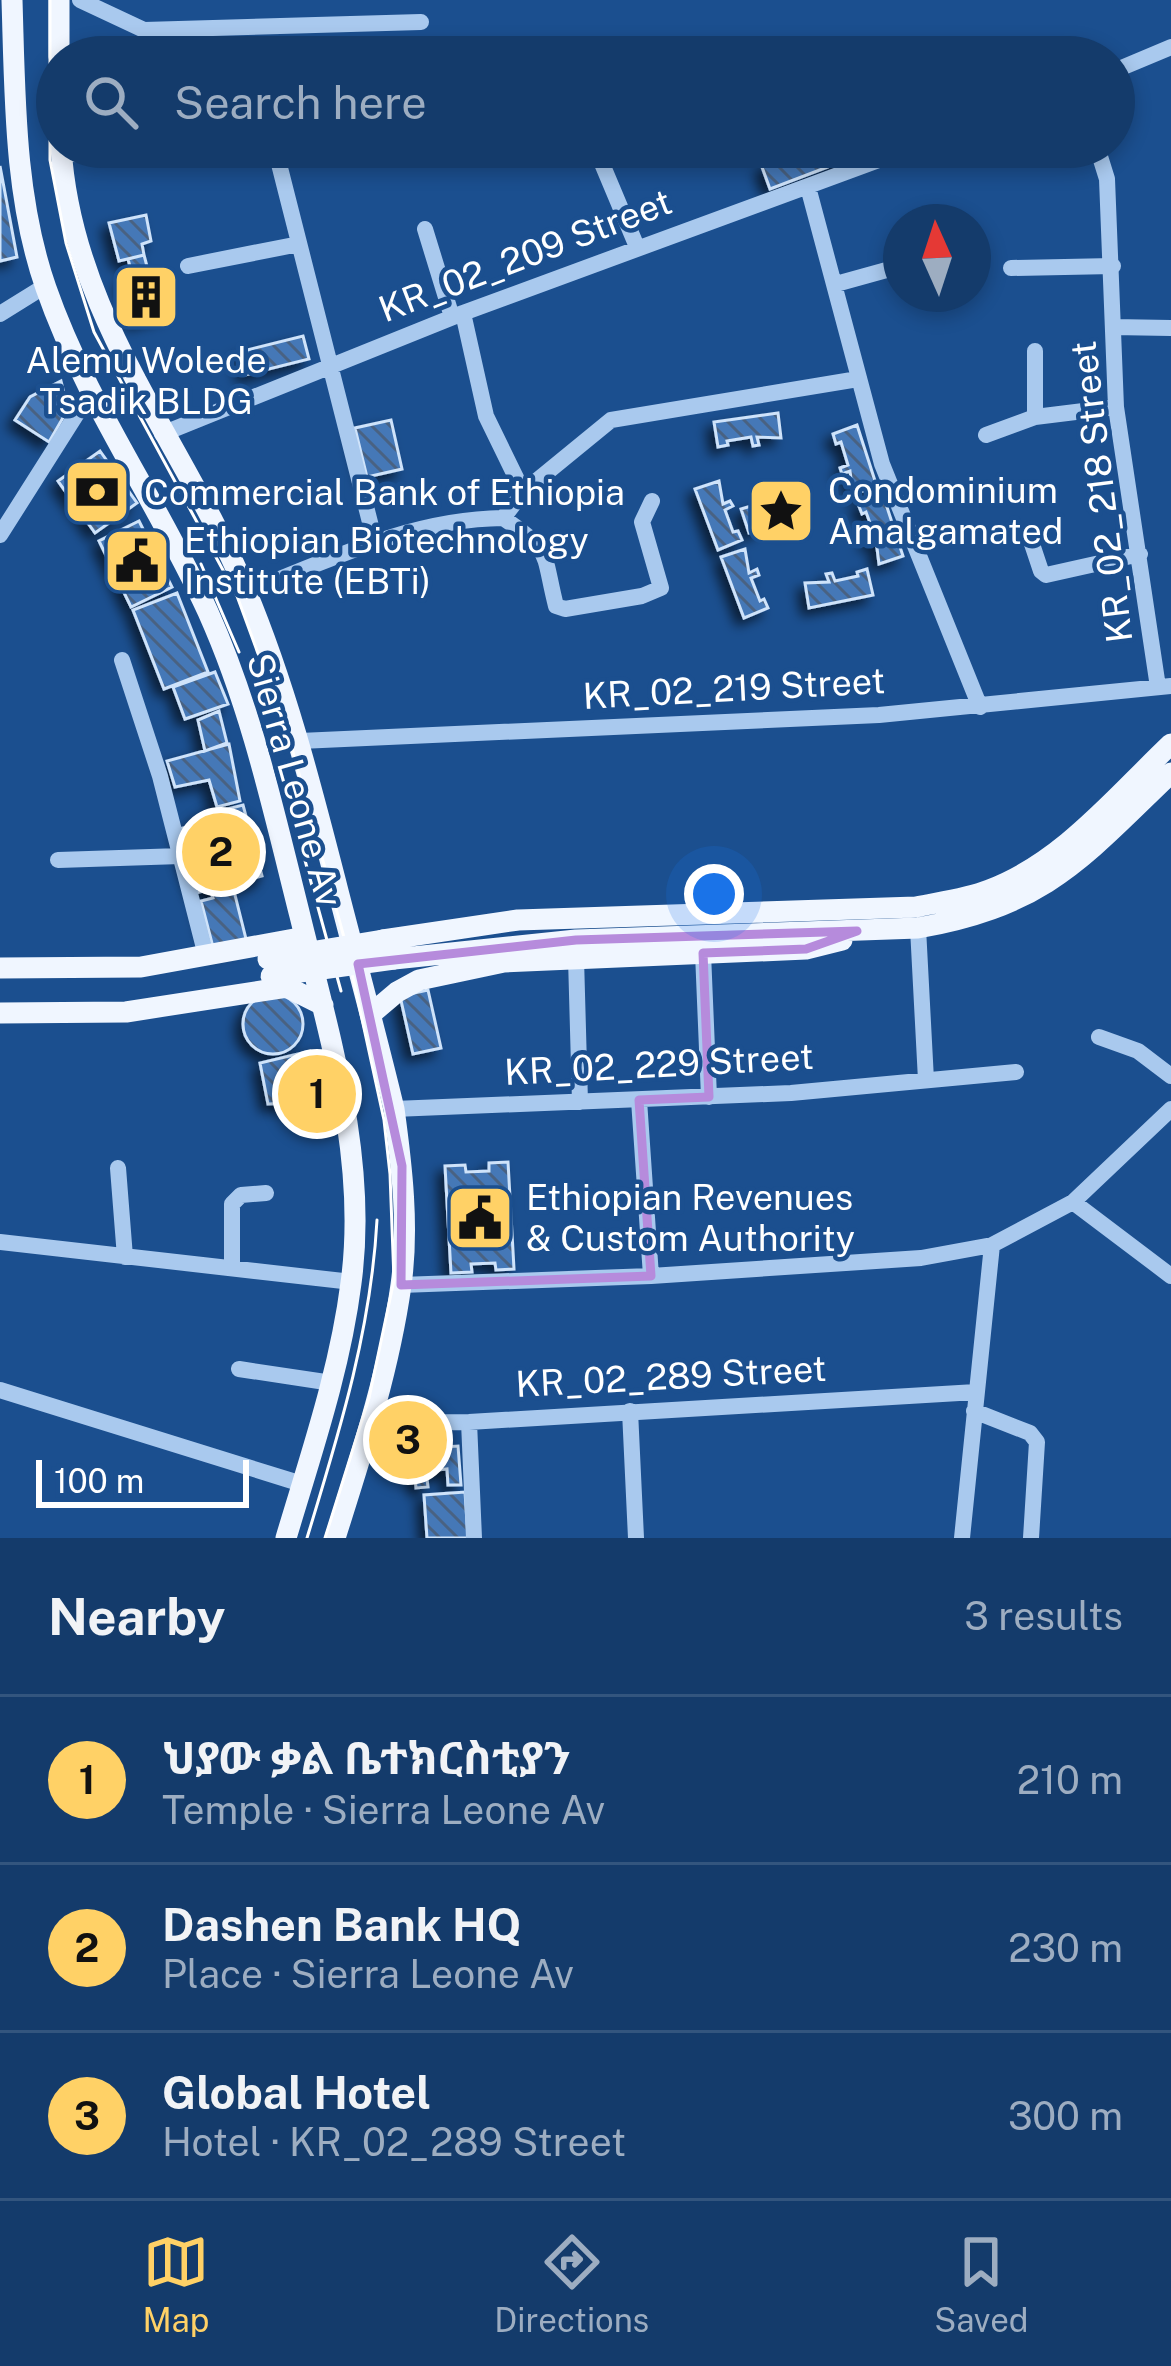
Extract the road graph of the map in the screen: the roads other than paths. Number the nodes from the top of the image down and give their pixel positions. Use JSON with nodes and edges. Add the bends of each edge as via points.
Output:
{"nodes":[{"id":1,"x":12,"y":0,"type":"edge"},
{"id":2,"x":58,"y":0,"type":"edge"},
{"id":3,"x":80,"y":0,"type":"edge"},
{"id":4,"x":422,"y":22,"type":"dead end"},
{"id":5,"x":7,"y":34,"type":"edge"},
{"id":6,"x":58,"y":36,"type":"edge"},
{"id":7,"x":1171,"y":47,"type":"edge"},
{"id":8,"x":1135,"y":62,"type":"edge"},
{"id":9,"x":63,"y":168,"type":"edge"},
{"id":10,"x":280,"y":168,"type":"edge"},
{"id":11,"x":604,"y":168,"type":"edge"},
{"id":12,"x":858,"y":168,"type":"edge"},
{"id":13,"x":1103,"y":168,"type":"edge"},
{"id":14,"x":808,"y":187,"type":"junction"},
{"id":15,"x":424,"y":229,"type":"dead end"},
{"id":16,"x":299,"y":244,"type":"junction"},
{"id":17,"x":637,"y":247,"type":"junction"},
{"id":18,"x":188,"y":266,"type":"dead end"},
{"id":19,"x":1113,"y":266,"type":"junction"},
{"id":20,"x":1011,"y":268,"type":"dead end"},
{"id":21,"x":883,"y":271,"type":"edge"},
{"id":22,"x":836,"y":284,"type":"junction"},
{"id":23,"x":45,"y":286,"type":"junction"},
{"id":24,"x":0,"y":314,"type":"edge"},
{"id":25,"x":457,"y":315,"type":"junction"},
{"id":26,"x":1113,"y":327,"type":"junction"},
{"id":27,"x":1171,"y":328,"type":"edge"},
{"id":28,"x":1035,"y":351,"type":"dead end"},
{"id":29,"x":328,"y":364,"type":"junction"},
{"id":30,"x":858,"y":379,"type":"junction"},
{"id":31,"x":90,"y":393,"type":"junction"},
{"id":32,"x":1116,"y":406,"type":"junction"},
{"id":33,"x":1035,"y":417,"type":"junction"},
{"id":34,"x":162,"y":434,"type":"junction"},
{"id":35,"x":986,"y":435,"type":"dead end"},
{"id":36,"x":524,"y":492,"type":"junction"},
{"id":37,"x":652,"y":501,"type":"dead end"},
{"id":38,"x":503,"y":518,"type":"junction"},
{"id":39,"x":0,"y":535,"type":"edge"},
{"id":40,"x":1030,"y":541,"type":"dead end"},
{"id":41,"x":375,"y":542,"type":"junction"},
{"id":42,"x":1140,"y":554,"type":"junction"},
{"id":43,"x":247,"y":592,"type":"junction"},
{"id":44,"x":122,"y":660,"type":"dead end"},
{"id":45,"x":1164,"y":687,"type":"edge"},
{"id":46,"x":980,"y":707,"type":"junction"},
{"id":47,"x":300,"y":741,"type":"junction"},
{"id":48,"x":1171,"y":744,"type":"edge"},
{"id":49,"x":1171,"y":773,"type":"edge"},
{"id":50,"x":181,"y":856,"type":"junction"},
{"id":51,"x":58,"y":860,"type":"dead end"},
{"id":52,"x":875,"y":909,"type":"junction"},
{"id":53,"x":344,"y":913,"type":"junction"},
{"id":54,"x":917,"y":928,"type":"junction"},
{"id":55,"x":857,"y":931,"type":"junction"},
{"id":56,"x":305,"y":937,"type":"junction"},
{"id":57,"x":389,"y":950,"type":"junction"},
{"id":58,"x":703,"y":953,"type":"junction"},
{"id":59,"x":206,"y":956,"type":"junction"},
{"id":60,"x":576,"y":958,"type":"junction"},
{"id":61,"x":270,"y":967,"type":"junction"},
{"id":62,"x":0,"y":968,"type":"edge"},
{"id":63,"x":0,"y":980,"type":"edge"},
{"id":64,"x":0,"y":1002,"type":"edge"},
{"id":65,"x":323,"y":1005,"type":"junction"},
{"id":66,"x":0,"y":1013,"type":"edge"},
{"id":67,"x":371,"y":1014,"type":"junction"},
{"id":68,"x":1099,"y":1037,"type":"dead end"},
{"id":69,"x":1016,"y":1072,"type":"dead end"},
{"id":70,"x":1171,"y":1076,"type":"edge"},
{"id":71,"x":926,"y":1080,"type":"junction"},
{"id":72,"x":709,"y":1096,"type":"junction"},
{"id":73,"x":639,"y":1100,"type":"junction"},
{"id":74,"x":580,"y":1102,"type":"junction"},
{"id":75,"x":394,"y":1108,"type":"junction"},
{"id":76,"x":1171,"y":1108,"type":"edge"},
{"id":77,"x":118,"y":1168,"type":"dead end"},
{"id":78,"x":266,"y":1193,"type":"dead end"},
{"id":79,"x":1073,"y":1202,"type":"junction"},
{"id":80,"x":0,"y":1242,"type":"edge"},
{"id":81,"x":992,"y":1246,"type":"junction"},
{"id":82,"x":125,"y":1257,"type":"junction"},
{"id":83,"x":232,"y":1268,"type":"junction"},
{"id":84,"x":651,"y":1276,"type":"junction"},
{"id":85,"x":1171,"y":1276,"type":"edge"},
{"id":86,"x":352,"y":1282,"type":"junction"},
{"id":87,"x":401,"y":1285,"type":"junction"},
{"id":88,"x":238,"y":1369,"type":"dead end"},
{"id":89,"x":332,"y":1384,"type":"junction"},
{"id":90,"x":0,"y":1390,"type":"edge"},
{"id":91,"x":975,"y":1402,"type":"junction"},
{"id":92,"x":630,"y":1411,"type":"junction"},
{"id":93,"x":469,"y":1422,"type":"junction"},
{"id":94,"x":370,"y":1423,"type":"junction"},
{"id":95,"x":302,"y":1484,"type":"junction"},
{"id":96,"x":286,"y":1538,"type":"edge"},
{"id":97,"x":334,"y":1538,"type":"edge"},
{"id":98,"x":474,"y":1538,"type":"edge"},
{"id":99,"x":636,"y":1538,"type":"edge"},
{"id":100,"x":962,"y":1538,"type":"edge"},
{"id":101,"x":1030,"y":1538,"type":"edge"}],
"edges":[{"from":1,"to":5,"type":"main road","name":"Sierra Leone Av"},
{"from":2,"to":6,"type":"main road"},
{"from":3,"to":4,"type":"street","via":[[144,30]]},
{"from":5,"to":23,"type":"main road","name":"Sierra Leone Av"},
{"from":7,"to":8,"type":"street"},
{"from":9,"to":34,"type":"main road","name":"Sierra Leone Av","via":[[91,287]]},
{"from":10,"to":16,"type":"street"},
{"from":11,"to":17,"type":"street"},
{"from":12,"to":14,"type":"street","name":"KR_02_209 Street"},
{"from":13,"to":19,"type":"street","name":"KR_02_218 Street"},
{"from":14,"to":17,"type":"street","name":"KR_02_209 Street"},
{"from":14,"to":22,"type":"street"},
{"from":15,"to":25,"type":"street"},
{"from":16,"to":18,"type":"street"},
{"from":16,"to":29,"type":"street"},
{"from":17,"to":25,"type":"street","name":"KR_02_209 Street"},
{"from":19,"to":20,"type":"street"},
{"from":19,"to":26,"type":"street","name":"KR_02_218 Street"},
{"from":21,"to":22,"type":"street"},
{"from":22,"to":30,"type":"street"},
{"from":23,"to":24,"type":"street"},
{"from":23,"to":31,"type":"main road","name":"Sierra Leone Av"},
{"from":25,"to":29,"type":"street","name":"KR_02_209 Street"},
{"from":25,"to":36,"type":"street","via":[[486,416]]},
{"from":26,"to":27,"type":"street"},
{"from":26,"to":32,"type":"street","name":"KR_02_218 Street"},
{"from":28,"to":33,"type":"street"},
{"from":29,"to":34,"type":"street","name":"KR_02_209 Street"},
{"from":29,"to":41,"type":"street"},
{"from":30,"to":36,"type":"street","via":[[611,420]]},
{"from":30,"to":46,"type":"street","via":[[882,464]]},
{"from":31,"to":39,"type":"street"},
{"from":31,"to":56,"type":"main road","name":"Sierra Leone Av","via":[[184,560],[230,662]]},
{"from":32,"to":33,"type":"street"},
{"from":32,"to":42,"type":"street","name":"KR_02_218 Street"},
{"from":33,"to":35,"type":"street"},
{"from":34,"to":43,"type":"main road","name":"Sierra Leone Av"},
{"from":36,"to":38,"type":"street"},
{"from":37,"to":38,"type":"street","via":[[642,521],[661,588],[565,609],[556,606],[540,544]]},
{"from":38,"to":41,"type":"street"},
{"from":40,"to":42,"type":"street","via":[[1046,575]]},
{"from":41,"to":43,"type":"street"},
{"from":42,"to":45,"type":"street","name":"KR_02_218 Street"},
{"from":43,"to":47,"type":"main road","name":"Sierra Leone Av"},
{"from":44,"to":50,"type":"street"},
{"from":45,"to":46,"type":"street","name":"KR_02_219 Street"},
{"from":46,"to":47,"type":"street","name":"KR_02_219 Street"},
{"from":47,"to":53,"type":"main road","name":"Sierra Leone Av"},
{"from":48,"to":52,"type":"main road","via":[[1021,876],[962,898]]},
{"from":49,"to":54,"type":"main road","via":[[1033,894]]},
{"from":50,"to":51,"type":"street"},
{"from":50,"to":59,"type":"street"},
{"from":52,"to":53,"type":"main road","via":[[819,897],[542,906],[369,929]]},
{"from":52,"to":57,"type":"main road","via":[[518,920]]},
{"from":53,"to":67,"type":"main road","name":"Sierra Leone Av"},
{"from":54,"to":55,"type":"main road"},
{"from":54,"to":71,"type":"street"},
{"from":55,"to":57,"type":"main road"},
{"from":55,"to":58,"type":"main road","via":[[806,949]]},
{"from":56,"to":59,"type":"main road"},
{"from":56,"to":65,"type":"main road","name":"Sierra Leone Av"},
{"from":57,"to":61,"type":"main road","bridge":true},
{"from":58,"to":60,"type":"main road"},
{"from":58,"to":72,"type":"street"},
{"from":59,"to":62,"type":"main road","via":[[141,967]]},
{"from":60,"to":67,"type":"main road","via":[[504,962],[419,980]]},
{"from":60,"to":74,"type":"street"},
{"from":61,"to":63,"type":"main road"},
{"from":61,"to":64,"type":"main road","via":[[125,1000]]},
{"from":65,"to":66,"type":"main road","via":[[287,987],[126,1012]]},
{"from":65,"to":86,"type":"main road","name":"Sierra Leone Av","via":[[352,1171]]},
{"from":67,"to":75,"type":"main road","name":"Sierra Leone Av"},
{"from":68,"to":70,"type":"street","via":[[1138,1051]]},
{"from":69,"to":71,"type":"street","name":"KR_02_229 Street"},
{"from":71,"to":72,"type":"street","name":"KR_02_229 Street"},
{"from":72,"to":73,"type":"street","name":"KR_02_229 Street"},
{"from":73,"to":74,"type":"street","name":"KR_02_229 Street"},
{"from":73,"to":84,"type":"street"},
{"from":74,"to":75,"type":"street","name":"KR_02_229 Street"},
{"from":75,"to":87,"type":"main road","name":"Sierra Leone Av"},
{"from":76,"to":79,"type":"street"},
{"from":77,"to":82,"type":"street"},
{"from":78,"to":83,"type":"street","via":[[232,1204]]},
{"from":79,"to":81,"type":"street"},
{"from":79,"to":85,"type":"street"},
{"from":80,"to":82,"type":"street"},
{"from":81,"to":84,"type":"street"},
{"from":81,"to":91,"type":"street"},
{"from":82,"to":83,"type":"street"},
{"from":83,"to":86,"type":"street"},
{"from":84,"to":87,"type":"street"},
{"from":86,"to":89,"type":"main road","name":"Sierra Leone Av"},
{"from":87,"to":94,"type":"main road","name":"Sierra Leone Av"},
{"from":88,"to":89,"type":"street"},
{"from":89,"to":95,"type":"main road","name":"Sierra Leone Av"},
{"from":90,"to":95,"type":"street"},
{"from":91,"to":92,"type":"street","name":"KR_02_289 Street"},
{"from":91,"to":100,"type":"street"},
{"from":91,"to":101,"type":"street","via":[[1037,1442]]},
{"from":92,"to":93,"type":"street","name":"KR_02_289 Street"},
{"from":92,"to":99,"type":"street"},
{"from":93,"to":94,"type":"street","name":"KR_02_289 Street"},
{"from":93,"to":98,"type":"street"},
{"from":94,"to":97,"type":"main road","name":"Sierra Leone Av"},
{"from":95,"to":96,"type":"main road","name":"Sierra Leone Av"}]}
